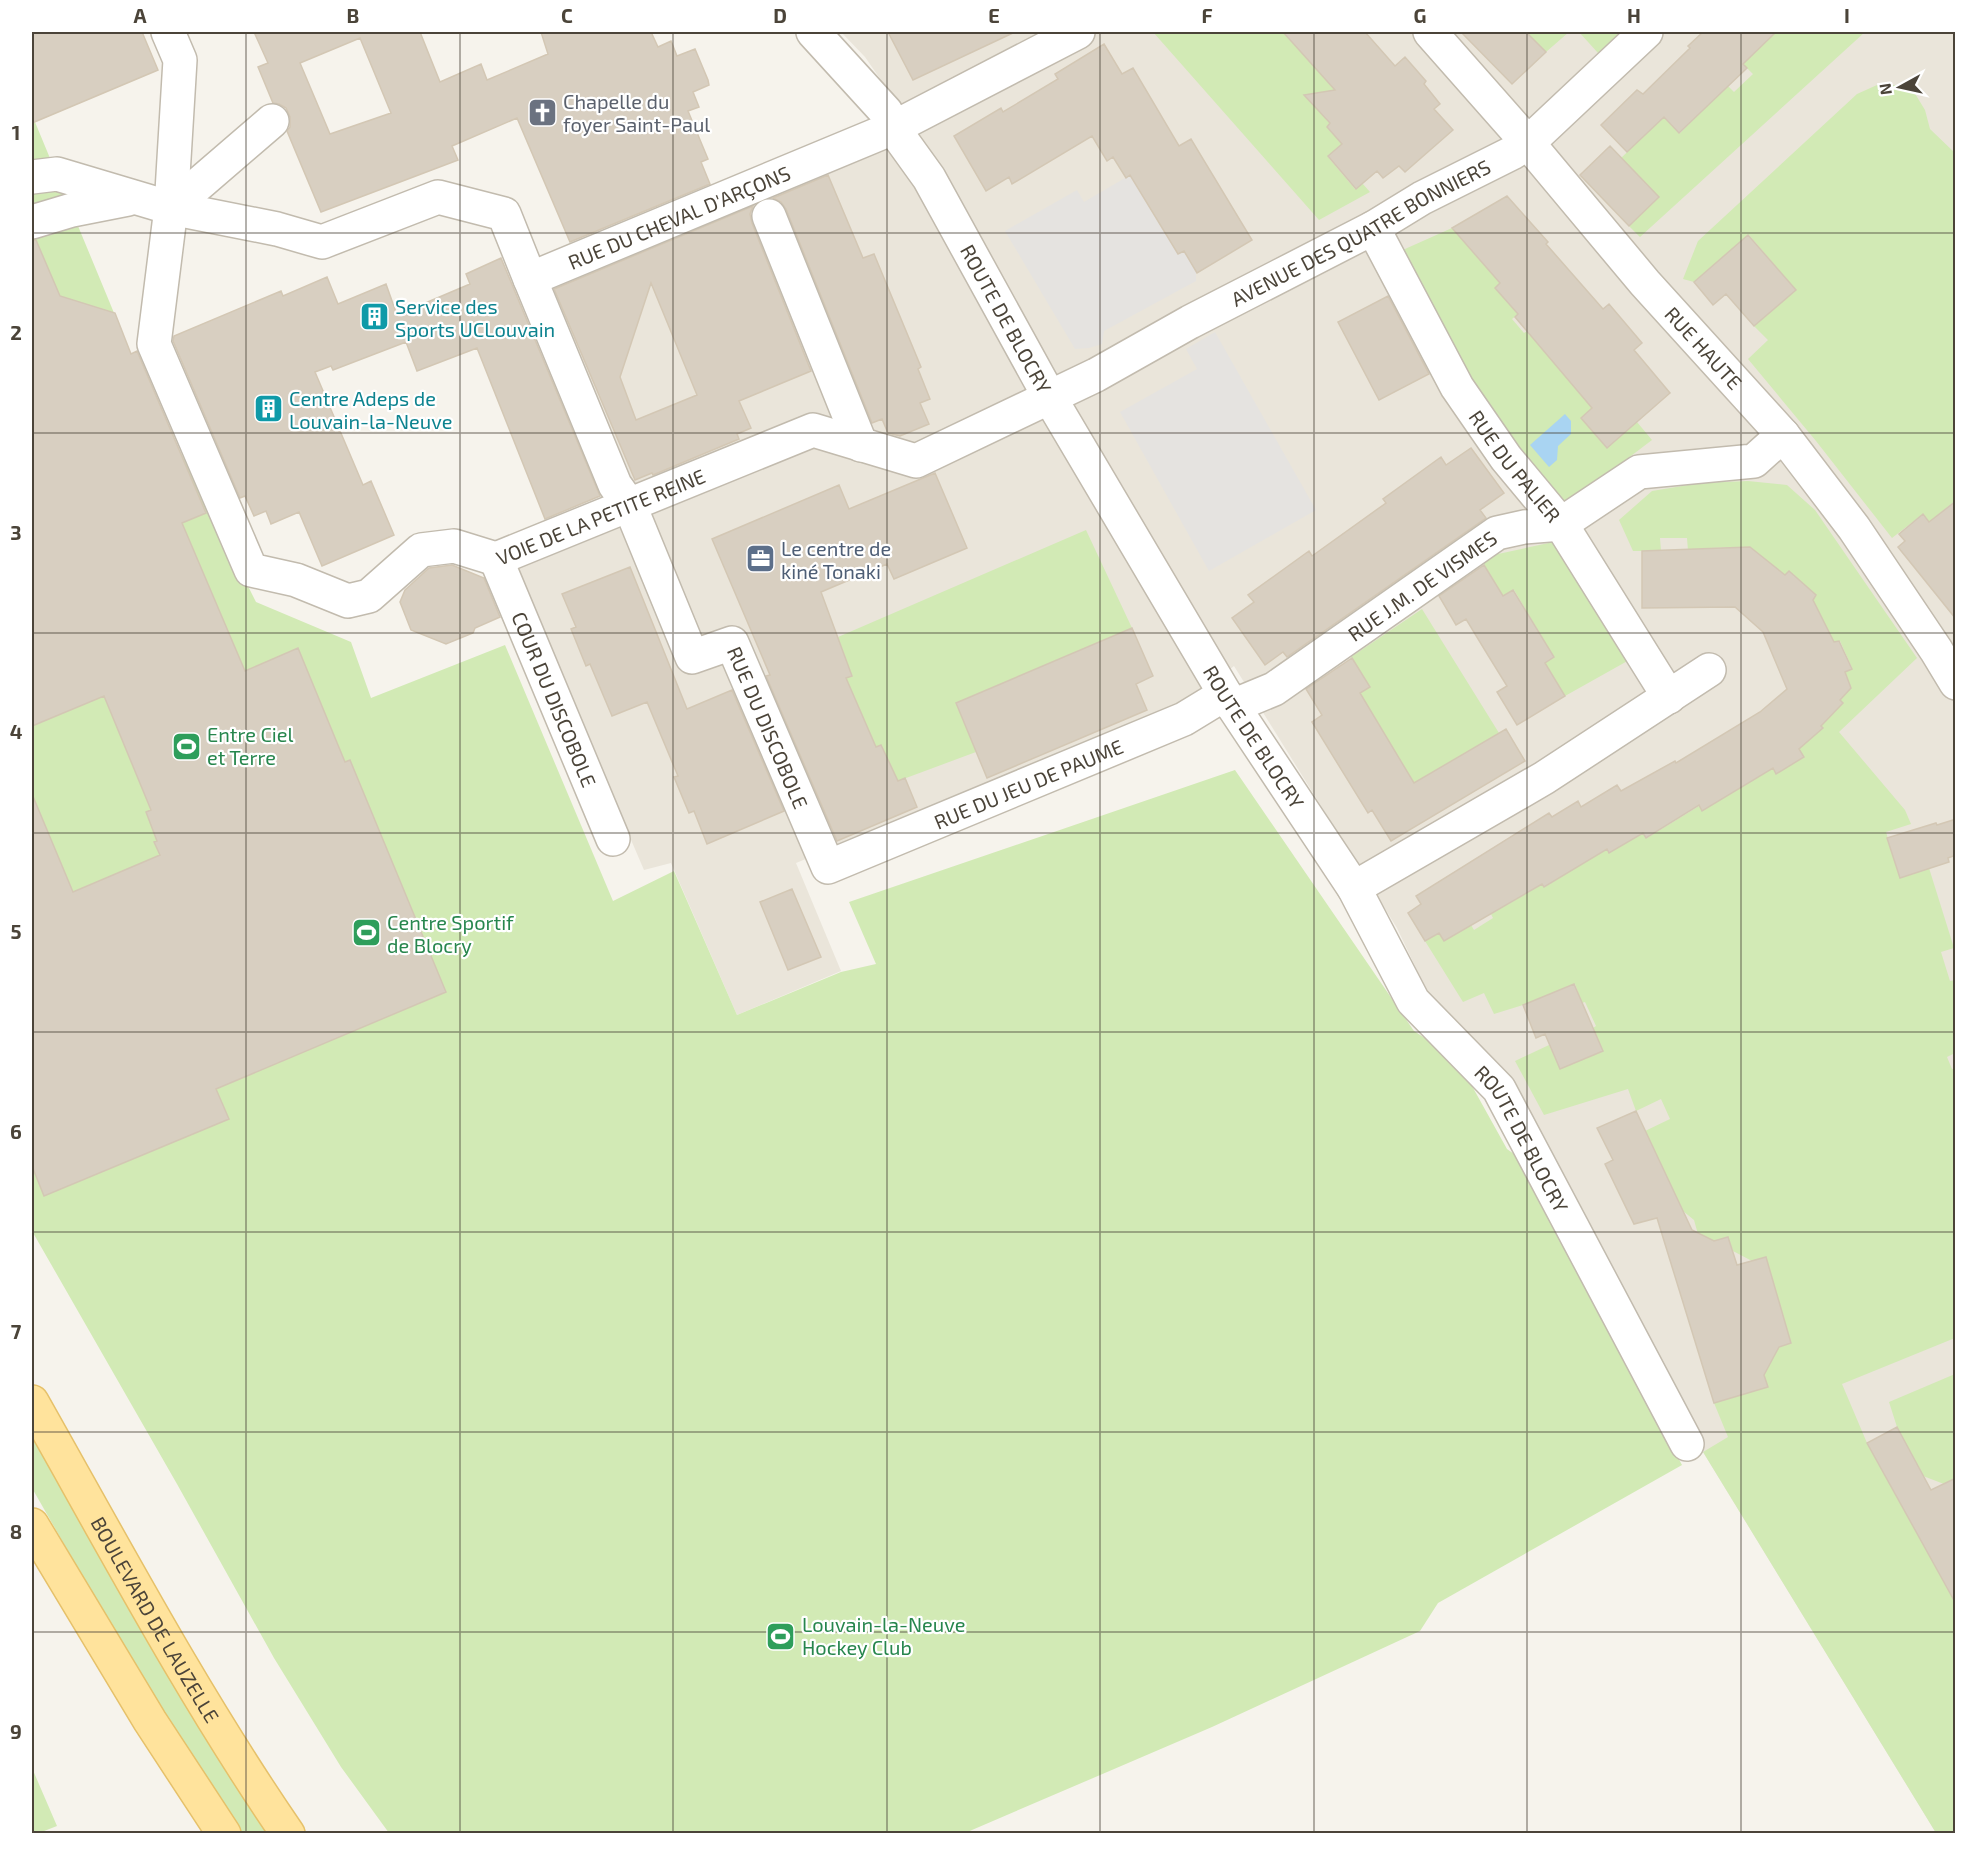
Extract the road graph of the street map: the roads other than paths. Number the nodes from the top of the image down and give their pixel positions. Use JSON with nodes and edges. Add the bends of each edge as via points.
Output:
{"nodes":[{"id":1,"x":813,"y":32,"type":"edge"},
{"id":2,"x":1078,"y":32,"type":"edge"},
{"id":3,"x":1430,"y":32,"type":"edge"},
{"id":4,"x":1646,"y":32,"type":"edge"},
{"id":5,"x":174,"y":46,"type":"edge"},
{"id":6,"x":272,"y":121,"type":"dead end"},
{"id":7,"x":893,"y":128,"type":"junction"},
{"id":8,"x":1528,"y":143,"type":"junction"},
{"id":9,"x":32,"y":177,"type":"edge"},
{"id":10,"x":133,"y":198,"type":"junction"},
{"id":11,"x":171,"y":208,"type":"junction"},
{"id":12,"x":769,"y":216,"type":"dead end"},
{"id":13,"x":32,"y":222,"type":"edge"},
{"id":14,"x":1373,"y":228,"type":"junction"},
{"id":15,"x":530,"y":279,"type":"junction"},
{"id":16,"x":1050,"y":398,"type":"junction"},
{"id":17,"x":1783,"y":435,"type":"junction"},
{"id":18,"x":861,"y":445,"type":"junction"},
{"id":19,"x":630,"y":506,"type":"junction"},
{"id":20,"x":1561,"y":524,"type":"junction"},
{"id":21,"x":496,"y":559,"type":"junction"},
{"id":22,"x":1709,"y":670,"type":"dead end"},
{"id":23,"x":1956,"y":683,"type":"edge"},
{"id":24,"x":1669,"y":697,"type":"junction"},
{"id":25,"x":1229,"y":700,"type":"junction"},
{"id":26,"x":614,"y":839,"type":"dead end"},
{"id":27,"x":828,"y":867,"type":"joint"},
{"id":28,"x":1354,"y":888,"type":"junction"},
{"id":29,"x":32,"y":1402,"type":"edge"},
{"id":30,"x":1687,"y":1444,"type":"dead end"},
{"id":31,"x":32,"y":1525,"type":"edge"},
{"id":32,"x":224,"y":1833,"type":"edge"},
{"id":33,"x":288,"y":1833,"type":"edge"}],
"edges":[{"from":1,"to":7,"type":"street","name":"ROUTE DE BLOCRY","via":[[886,112]]},
{"from":2,"to":7,"type":"street","name":"RUE DU CHEVAL D'ARÇONS"},
{"from":3,"to":8,"type":"street","name":"RUE HAUTE"},
{"from":4,"to":8,"type":"street","name":"AVENUE DES QUATRE BONNIERS"},
{"from":5,"to":11,"type":"street"},
{"from":6,"to":11,"type":"street"},
{"from":7,"to":15,"type":"street","name":"RUE DU CHEVAL D'ARÇONS"},
{"from":7,"to":16,"type":"street","name":"ROUTE DE BLOCRY","via":[[929,178]]},
{"from":8,"to":14,"type":"street","name":"AVENUE DES QUATRE BONNIERS"},
{"from":8,"to":17,"type":"street","name":"RUE HAUTE","via":[[1645,283]]},
{"from":9,"to":10,"type":"street","via":[[57,174]]},
{"from":10,"to":11,"type":"street"},
{"from":10,"to":13,"type":"street"},
{"from":11,"to":15,"type":"street","via":[[278,229],[322,242],[438,197],[504,214]]},
{"from":11,"to":21,"type":"street","name":"VOIE DE LA PETITE REINE","via":[[154,344],[251,570],[296,580],[348,601],[369,596],[421,550],[454,546]]},
{"from":12,"to":18,"type":"street"},
{"from":14,"to":16,"type":"street","name":"AVENUE DES QUATRE BONNIERS"},
{"from":14,"to":20,"type":"street","name":"RUE DU PALIER","via":[[1457,387],[1506,459]]},
{"from":15,"to":19,"type":"street","name":"RUE DU DISCOBOLE","via":[[615,485]]},
{"from":16,"to":18,"type":"street","name":"VOIE DE LA PETITE REINE","via":[[916,461]]},
{"from":16,"to":25,"type":"street","name":"ROUTE DE BLOCRY"},
{"from":17,"to":20,"type":"street","name":"RUE J.M. DE VISMES","via":[[1754,461],[1639,472]]},
{"from":17,"to":23,"type":"street","name":"RUE HAUTE","via":[[1854,528]]},
{"from":18,"to":19,"type":"street","name":"VOIE DE LA PETITE REINE","via":[[813,429]]},
{"from":19,"to":21,"type":"street","name":"VOIE DE LA PETITE REINE"},
{"from":19,"to":27,"type":"street","name":"RUE DU DISCOBOLE","via":[[692,657],[732,643]]},
{"from":20,"to":24,"type":"street","name":"RUE DU PALIER"},
{"from":20,"to":25,"type":"street","name":"RUE J.M. DE VISMES","via":[[1497,533],[1274,689]]},
{"from":21,"to":26,"type":"street","name":"COUR DU DISCOBOLE"},
{"from":22,"to":24,"type":"street"},
{"from":24,"to":28,"type":"street","via":[[1544,778]]},
{"from":25,"to":27,"type":"street","name":"RUE DU JEU DE PAUME"},
{"from":25,"to":28,"type":"street","name":"ROUTE DE BLOCRY"},
{"from":28,"to":30,"type":"street","name":"ROUTE DE BLOCRY","via":[[1413,1001],[1499,1089]]},
{"from":29,"to":33,"type":"main road","name":"BOULEVARD DE LAUZELLE","via":[[187,1673]]},
{"from":31,"to":32,"type":"main road","via":[[150,1721]]}]}
